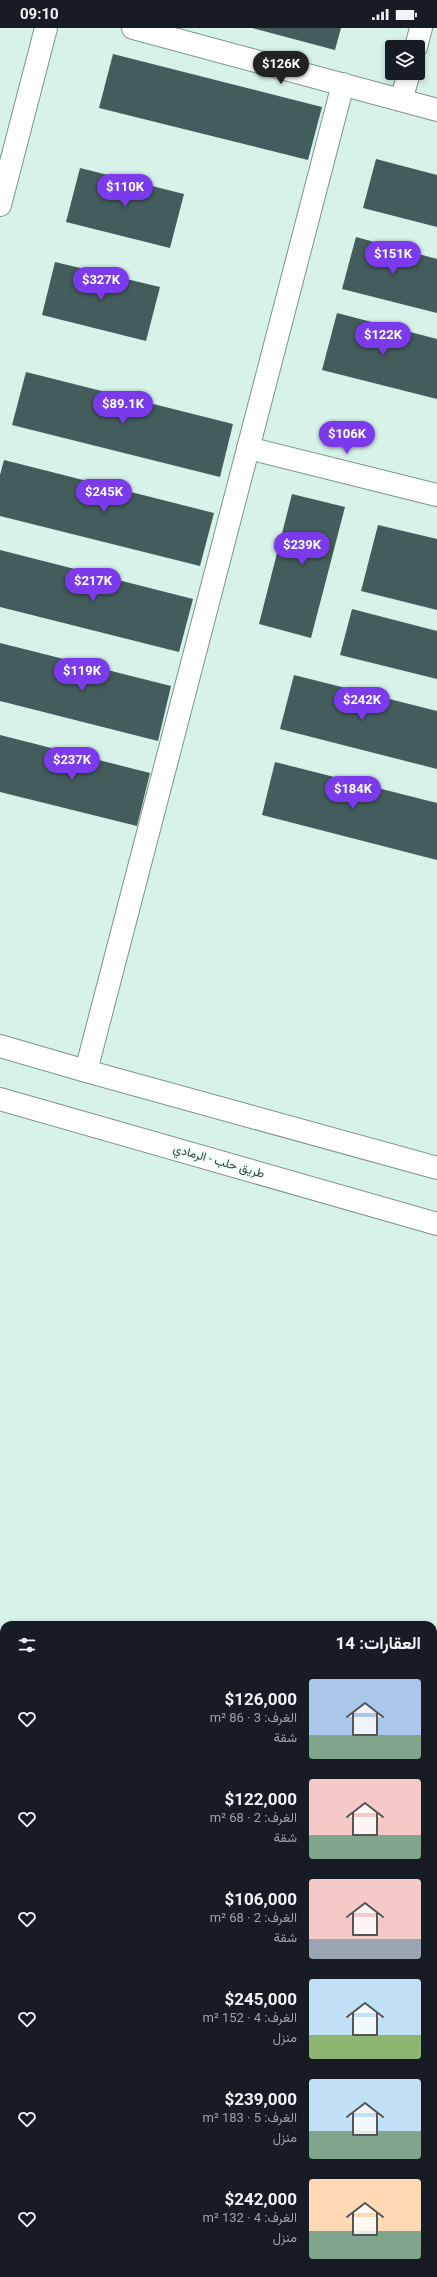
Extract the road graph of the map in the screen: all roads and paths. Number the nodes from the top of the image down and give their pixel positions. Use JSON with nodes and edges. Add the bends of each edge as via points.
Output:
{"nodes":[{"id":1,"x":46,"y":28,"type":"edge"},
{"id":2,"x":133,"y":28,"type":"edge"},
{"id":3,"x":421,"y":28,"type":"edge"},
{"id":4,"x":418,"y":40,"type":"edge"},
{"id":5,"x":407,"y":80,"type":"edge"},
{"id":6,"x":342,"y":84,"type":"junction"},
{"id":7,"x":401,"y":100,"type":"junction"},
{"id":8,"x":437,"y":110,"type":"edge"},
{"id":9,"x":0,"y":205,"type":"edge"},
{"id":10,"x":248,"y":448,"type":"junction"},
{"id":11,"x":437,"y":495,"type":"edge"},
{"id":12,"x":0,"y":1046,"type":"edge"},
{"id":13,"x":86,"y":1071,"type":"junction"},
{"id":14,"x":0,"y":1099,"type":"edge"},
{"id":15,"x":437,"y":1168,"type":"edge"},
{"id":16,"x":437,"y":1224,"type":"edge"}],
"edges":[{"from":1,"to":9,"type":"main road"},
{"from":2,"to":6,"type":"main road"},
{"from":3,"to":4,"type":"main road"},
{"from":5,"to":7,"type":"main road"},
{"from":6,"to":7,"type":"main road"},
{"from":6,"to":10,"type":"main road"},
{"from":7,"to":8,"type":"main road"},
{"from":10,"to":11,"type":"main road"},
{"from":10,"to":13,"type":"main road"},
{"from":12,"to":13,"type":"main road"},
{"from":13,"to":15,"type":"main road"},
{"from":14,"to":16,"type":"main road","name":"طريق حلب - الرمادي"}]}
